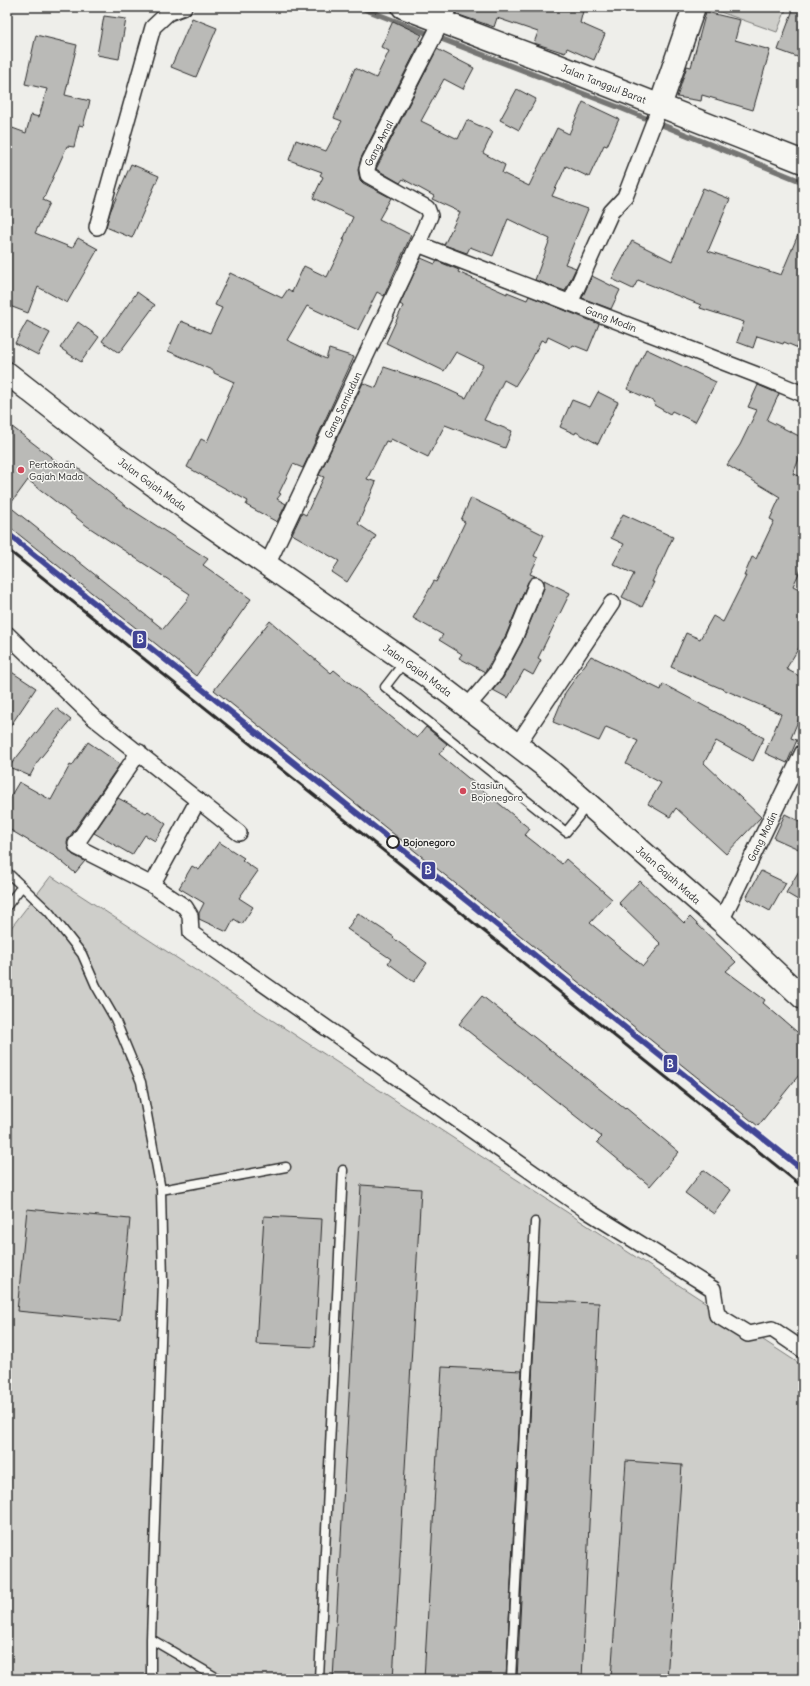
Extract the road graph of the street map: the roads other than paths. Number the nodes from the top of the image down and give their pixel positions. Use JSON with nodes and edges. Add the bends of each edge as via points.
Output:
{"nodes":[{"id":1,"x":184,"y":7,"type":"edge"},
{"id":2,"x":403,"y":7,"type":"edge"},
{"id":3,"x":694,"y":7,"type":"edge"},
{"id":4,"x":440,"y":24,"type":"edge"},
{"id":5,"x":660,"y":106,"type":"junction"},
{"id":6,"x":803,"y":162,"type":"edge"},
{"id":7,"x":97,"y":227,"type":"dead end"},
{"id":8,"x":418,"y":244,"type":"junction"},
{"id":9,"x":570,"y":303,"type":"junction"},
{"id":10,"x":7,"y":373,"type":"edge"},
{"id":11,"x":803,"y":394,"type":"edge"},
{"id":12,"x":267,"y":566,"type":"junction"},
{"id":13,"x":536,"y":585,"type":"dead end"},
{"id":14,"x":612,"y":603,"type":"dead end"},
{"id":15,"x":7,"y":634,"type":"edge"},
{"id":16,"x":405,"y":661,"type":"junction"},
{"id":17,"x":467,"y":707,"type":"junction"},
{"id":18,"x":517,"y":745,"type":"junction"},
{"id":19,"x":139,"y":752,"type":"junction"},
{"id":20,"x":803,"y":752,"type":"edge"},
{"id":21,"x":198,"y":800,"type":"junction"},
{"id":22,"x":588,"y":803,"type":"junction"},
{"id":23,"x":239,"y":833,"type":"dead end"},
{"id":24,"x":7,"y":872,"type":"edge"},
{"id":25,"x":22,"y":886,"type":"junction"},
{"id":26,"x":152,"y":886,"type":"junction"},
{"id":27,"x":7,"y":906,"type":"edge"},
{"id":28,"x":721,"y":921,"type":"junction"},
{"id":29,"x":803,"y":998,"type":"edge"},
{"id":30,"x":286,"y":1167,"type":"dead end"},
{"id":31,"x":342,"y":1170,"type":"dead end"},
{"id":32,"x":160,"y":1190,"type":"junction"},
{"id":33,"x":535,"y":1222,"type":"dead end"},
{"id":34,"x":803,"y":1350,"type":"edge"},
{"id":35,"x":151,"y":1638,"type":"junction"},
{"id":36,"x":152,"y":1679,"type":"edge"},
{"id":37,"x":218,"y":1679,"type":"edge"},
{"id":38,"x":319,"y":1679,"type":"edge"},
{"id":39,"x":511,"y":1679,"type":"edge"}],
"edges":[{"from":1,"to":7,"type":"street","via":[[168,13],[153,27]]},
{"from":2,"to":4,"type":"main road","name":"Jalan Tanggul Barat"},
{"from":3,"to":5,"type":"main road"},
{"from":4,"to":5,"type":"main road","name":"Jalan Tanggul Barat"},
{"from":4,"to":8,"type":"street","name":"Gang Amal","via":[[367,169],[368,175],[427,208],[430,216]]},
{"from":5,"to":6,"type":"main road","name":"Jalan Tanggul Barat"},
{"from":5,"to":9,"type":"street","via":[[625,197],[611,212]]},
{"from":8,"to":9,"type":"street","name":"Gang Modin"},
{"from":8,"to":12,"type":"street","name":"Gang Samiadun"},
{"from":9,"to":11,"type":"street","name":"Gang Modin"},
{"from":10,"to":12,"type":"main road","name":"Jalan Gajah Mada","via":[[102,448]]},
{"from":12,"to":16,"type":"main road","name":"Jalan Gajah Mada"},
{"from":13,"to":17,"type":"street","via":[[514,639],[495,674]]},
{"from":14,"to":18,"type":"street"},
{"from":15,"to":19,"type":"street","via":[[94,718]]},
{"from":16,"to":17,"type":"main road","name":"Jalan Gajah Mada"},
{"from":16,"to":22,"type":"lane","via":[[385,687],[566,832]]},
{"from":17,"to":18,"type":"main road","name":"Jalan Gajah Mada"},
{"from":18,"to":22,"type":"main road","name":"Jalan Gajah Mada"},
{"from":19,"to":21,"type":"street"},
{"from":19,"to":26,"type":"street","via":[[76,844],[79,849]]},
{"from":20,"to":28,"type":"street","name":"Gang Modin"},
{"from":21,"to":23,"type":"street"},
{"from":21,"to":26,"type":"street"},
{"from":22,"to":28,"type":"main road","name":"Jalan Gajah Mada"},
{"from":24,"to":25,"type":"lane"},
{"from":25,"to":27,"type":"lane"},
{"from":25,"to":32,"type":"lane","via":[[50,912],[82,954],[114,1019],[141,1082]]},
{"from":26,"to":34,"type":"street","via":[[185,907],[190,915],[191,933],[586,1210],[713,1290],[717,1314],[747,1334],[772,1329]]},
{"from":28,"to":29,"type":"main road","name":"Jalan Gajah Mada"},
{"from":30,"to":32,"type":"lane"},
{"from":31,"to":38,"type":"lane"},
{"from":32,"to":35,"type":"lane","via":[[163,1282]]},
{"from":33,"to":39,"type":"lane"},
{"from":35,"to":36,"type":"lane"},
{"from":35,"to":37,"type":"lane"}]}
